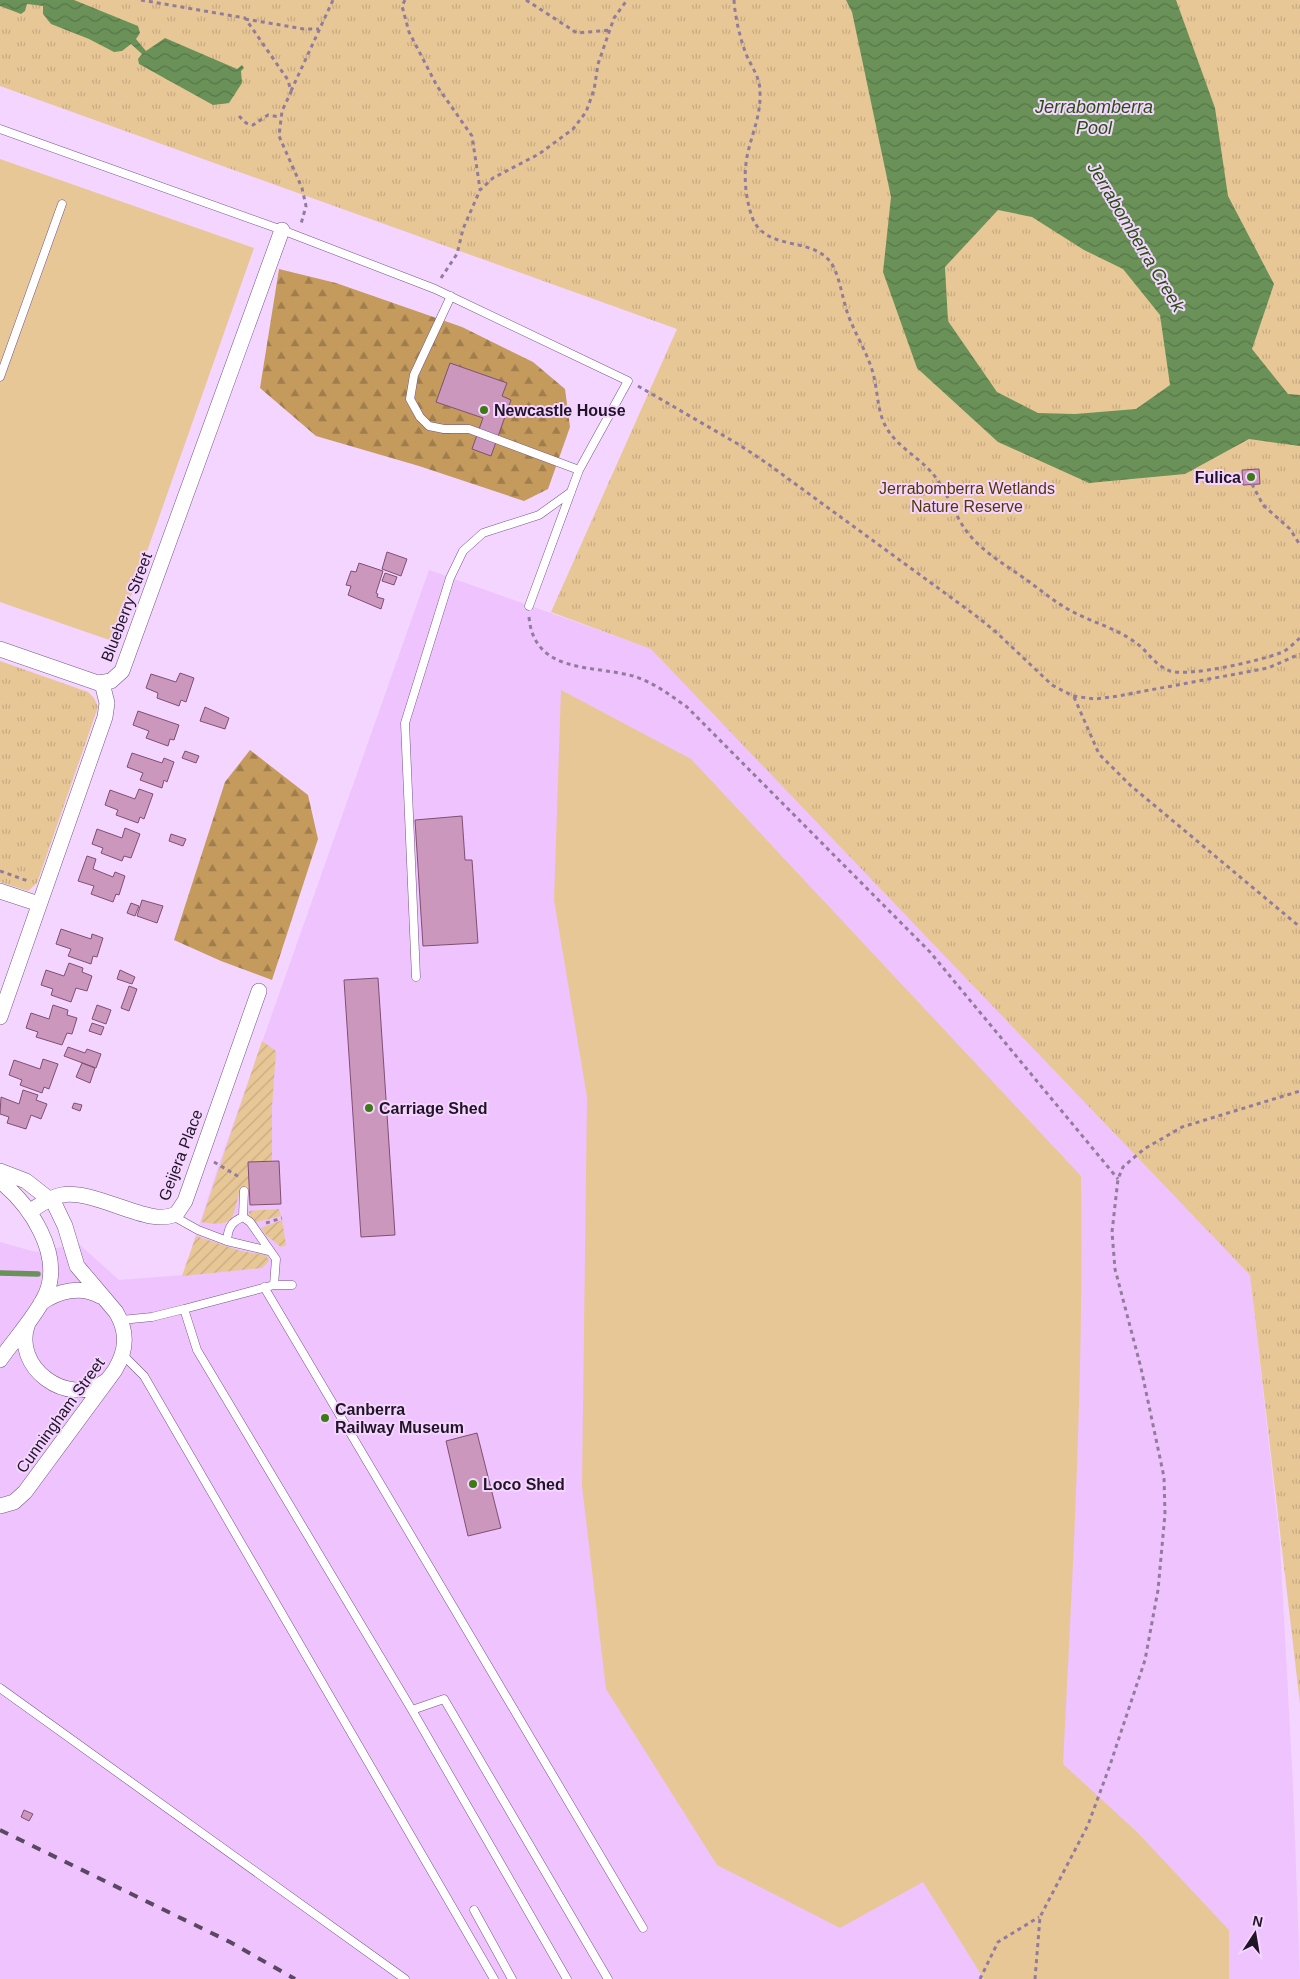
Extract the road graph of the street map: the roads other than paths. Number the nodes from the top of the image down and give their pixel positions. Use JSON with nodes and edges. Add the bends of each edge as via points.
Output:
{"nodes":[{"id":1,"x":0,"y":129,"type":"edge"},
{"id":2,"x":62,"y":204,"type":"dead end"},
{"id":3,"x":282,"y":230,"type":"junction"},
{"id":4,"x":451,"y":296,"type":"junction"},
{"id":5,"x":0,"y":376,"type":"edge"},
{"id":6,"x":579,"y":470,"type":"junction"},
{"id":7,"x":571,"y":492,"type":"junction"},
{"id":8,"x":530,"y":606,"type":"road end"},
{"id":9,"x":0,"y":650,"type":"edge"},
{"id":10,"x":102,"y":683,"type":"junction"},
{"id":11,"x":0,"y":891,"type":"edge"},
{"id":12,"x":39,"y":904,"type":"junction"},
{"id":13,"x":416,"y":977,"type":"dead end"},
{"id":14,"x":259,"y":991,"type":"dead end"},
{"id":15,"x":0,"y":1017,"type":"edge"},
{"id":16,"x":0,"y":1171,"type":"edge"},
{"id":17,"x":0,"y":1181,"type":"edge"},
{"id":18,"x":244,"y":1191,"type":"dead end"},
{"id":19,"x":50,"y":1199,"type":"junction"},
{"id":20,"x":30,"y":1211,"type":"junction"},
{"id":21,"x":173,"y":1216,"type":"junction"},
{"id":22,"x":243,"y":1217,"type":"junction"},
{"id":23,"x":227,"y":1242,"type":"junction"},
{"id":24,"x":269,"y":1251,"type":"junction"},
{"id":25,"x":292,"y":1284,"type":"dead end"},
{"id":26,"x":274,"y":1285,"type":"junction"},
{"id":27,"x":264,"y":1287,"type":"junction"},
{"id":28,"x":108,"y":1302,"type":"junction"},
{"id":29,"x":40,"y":1303,"type":"junction"},
{"id":30,"x":184,"y":1309,"type":"junction"},
{"id":31,"x":30,"y":1318,"type":"junction"},
{"id":32,"x":121,"y":1320,"type":"junction"},
{"id":33,"x":123,"y":1355,"type":"junction"},
{"id":34,"x":0,"y":1360,"type":"edge"},
{"id":35,"x":110,"y":1377,"type":"junction"},
{"id":36,"x":0,"y":1506,"type":"edge"},
{"id":37,"x":0,"y":1688,"type":"edge"},
{"id":38,"x":412,"y":1710,"type":"junction"},
{"id":39,"x":474,"y":1910,"type":"dead end"},
{"id":40,"x":643,"y":1928,"type":"dead end"},
{"id":41,"x":405,"y":1979,"type":"edge"},
{"id":42,"x":494,"y":1979,"type":"edge"},
{"id":43,"x":512,"y":1979,"type":"edge"},
{"id":44,"x":567,"y":1979,"type":"edge"},
{"id":45,"x":608,"y":1979,"type":"edge"}],
"edges":[{"from":1,"to":3,"type":"lane"},
{"from":2,"to":5,"type":"lane"},
{"from":3,"to":4,"type":"lane"},
{"from":3,"to":10,"type":"street","name":"Blueberry Street","via":[[129,655],[119,676]]},
{"from":4,"to":6,"type":"lane","via":[[628,381]]},
{"from":4,"to":6,"type":"lane","via":[[414,375],[410,399],[420,417],[429,426],[469,429]]},
{"from":6,"to":7,"type":"lane"},
{"from":7,"to":8,"type":"lane"},
{"from":7,"to":13,"type":"lane","via":[[539,515],[483,533],[463,551],[450,578],[405,723]]},
{"from":9,"to":10,"type":"street"},
{"from":10,"to":12,"type":"street","name":"Blueberry Street","via":[[106,714]]},
{"from":11,"to":12,"type":"street"},
{"from":12,"to":15,"type":"street","name":"Blueberry Street"},
{"from":14,"to":21,"type":"street","name":"Geijera Place","via":[[183,1206]]},
{"from":16,"to":19,"type":"street","name":"Cunningham Street","via":[[26,1181]]},
{"from":17,"to":20,"type":"street"},
{"from":18,"to":22,"type":"lane"},
{"from":19,"to":20,"type":"street","name":"Geijera Place"},
{"from":19,"to":21,"type":"street","name":"Geijera Place","via":[[68,1194],[87,1195],[158,1218]]},
{"from":19,"to":28,"type":"street","name":"Cunningham Street","via":[[61,1217],[77,1266]]},
{"from":20,"to":29,"type":"street","via":[[41,1232],[50,1268],[48,1286]]},
{"from":21,"to":23,"type":"lane"},
{"from":22,"to":23,"type":"lane","via":[[228,1229]]},
{"from":22,"to":24,"type":"lane","via":[[250,1222]]},
{"from":23,"to":24,"type":"lane"},
{"from":24,"to":26,"type":"lane","via":[[276,1259]]},
{"from":25,"to":26,"type":"lane"},
{"from":26,"to":27,"type":"lane"},
{"from":27,"to":30,"type":"lane"},
{"from":27,"to":40,"type":"lane"},
{"from":28,"to":29,"type":"street","via":[[82,1290],[59,1293]]},
{"from":28,"to":32,"type":"street","name":"Cunningham Street"},
{"from":29,"to":31,"type":"street"},
{"from":30,"to":32,"type":"lane"},
{"from":30,"to":38,"type":"lane","via":[[198,1350]]},
{"from":31,"to":34,"type":"street"},
{"from":31,"to":35,"type":"street","via":[[25,1336],[27,1352],[34,1367],[50,1383],[82,1389],[97,1386]]},
{"from":32,"to":33,"type":"street","name":"Cunningham Street","via":[[125,1337]]},
{"from":33,"to":35,"type":"street","name":"Cunningham Street"},
{"from":33,"to":42,"type":"lane","via":[[144,1376]]},
{"from":35,"to":36,"type":"street","name":"Cunningham Street","via":[[25,1492],[14,1502]]},
{"from":37,"to":41,"type":"lane"},
{"from":38,"to":44,"type":"lane"},
{"from":38,"to":45,"type":"lane","via":[[444,1699]]},
{"from":39,"to":43,"type":"lane"}]}
